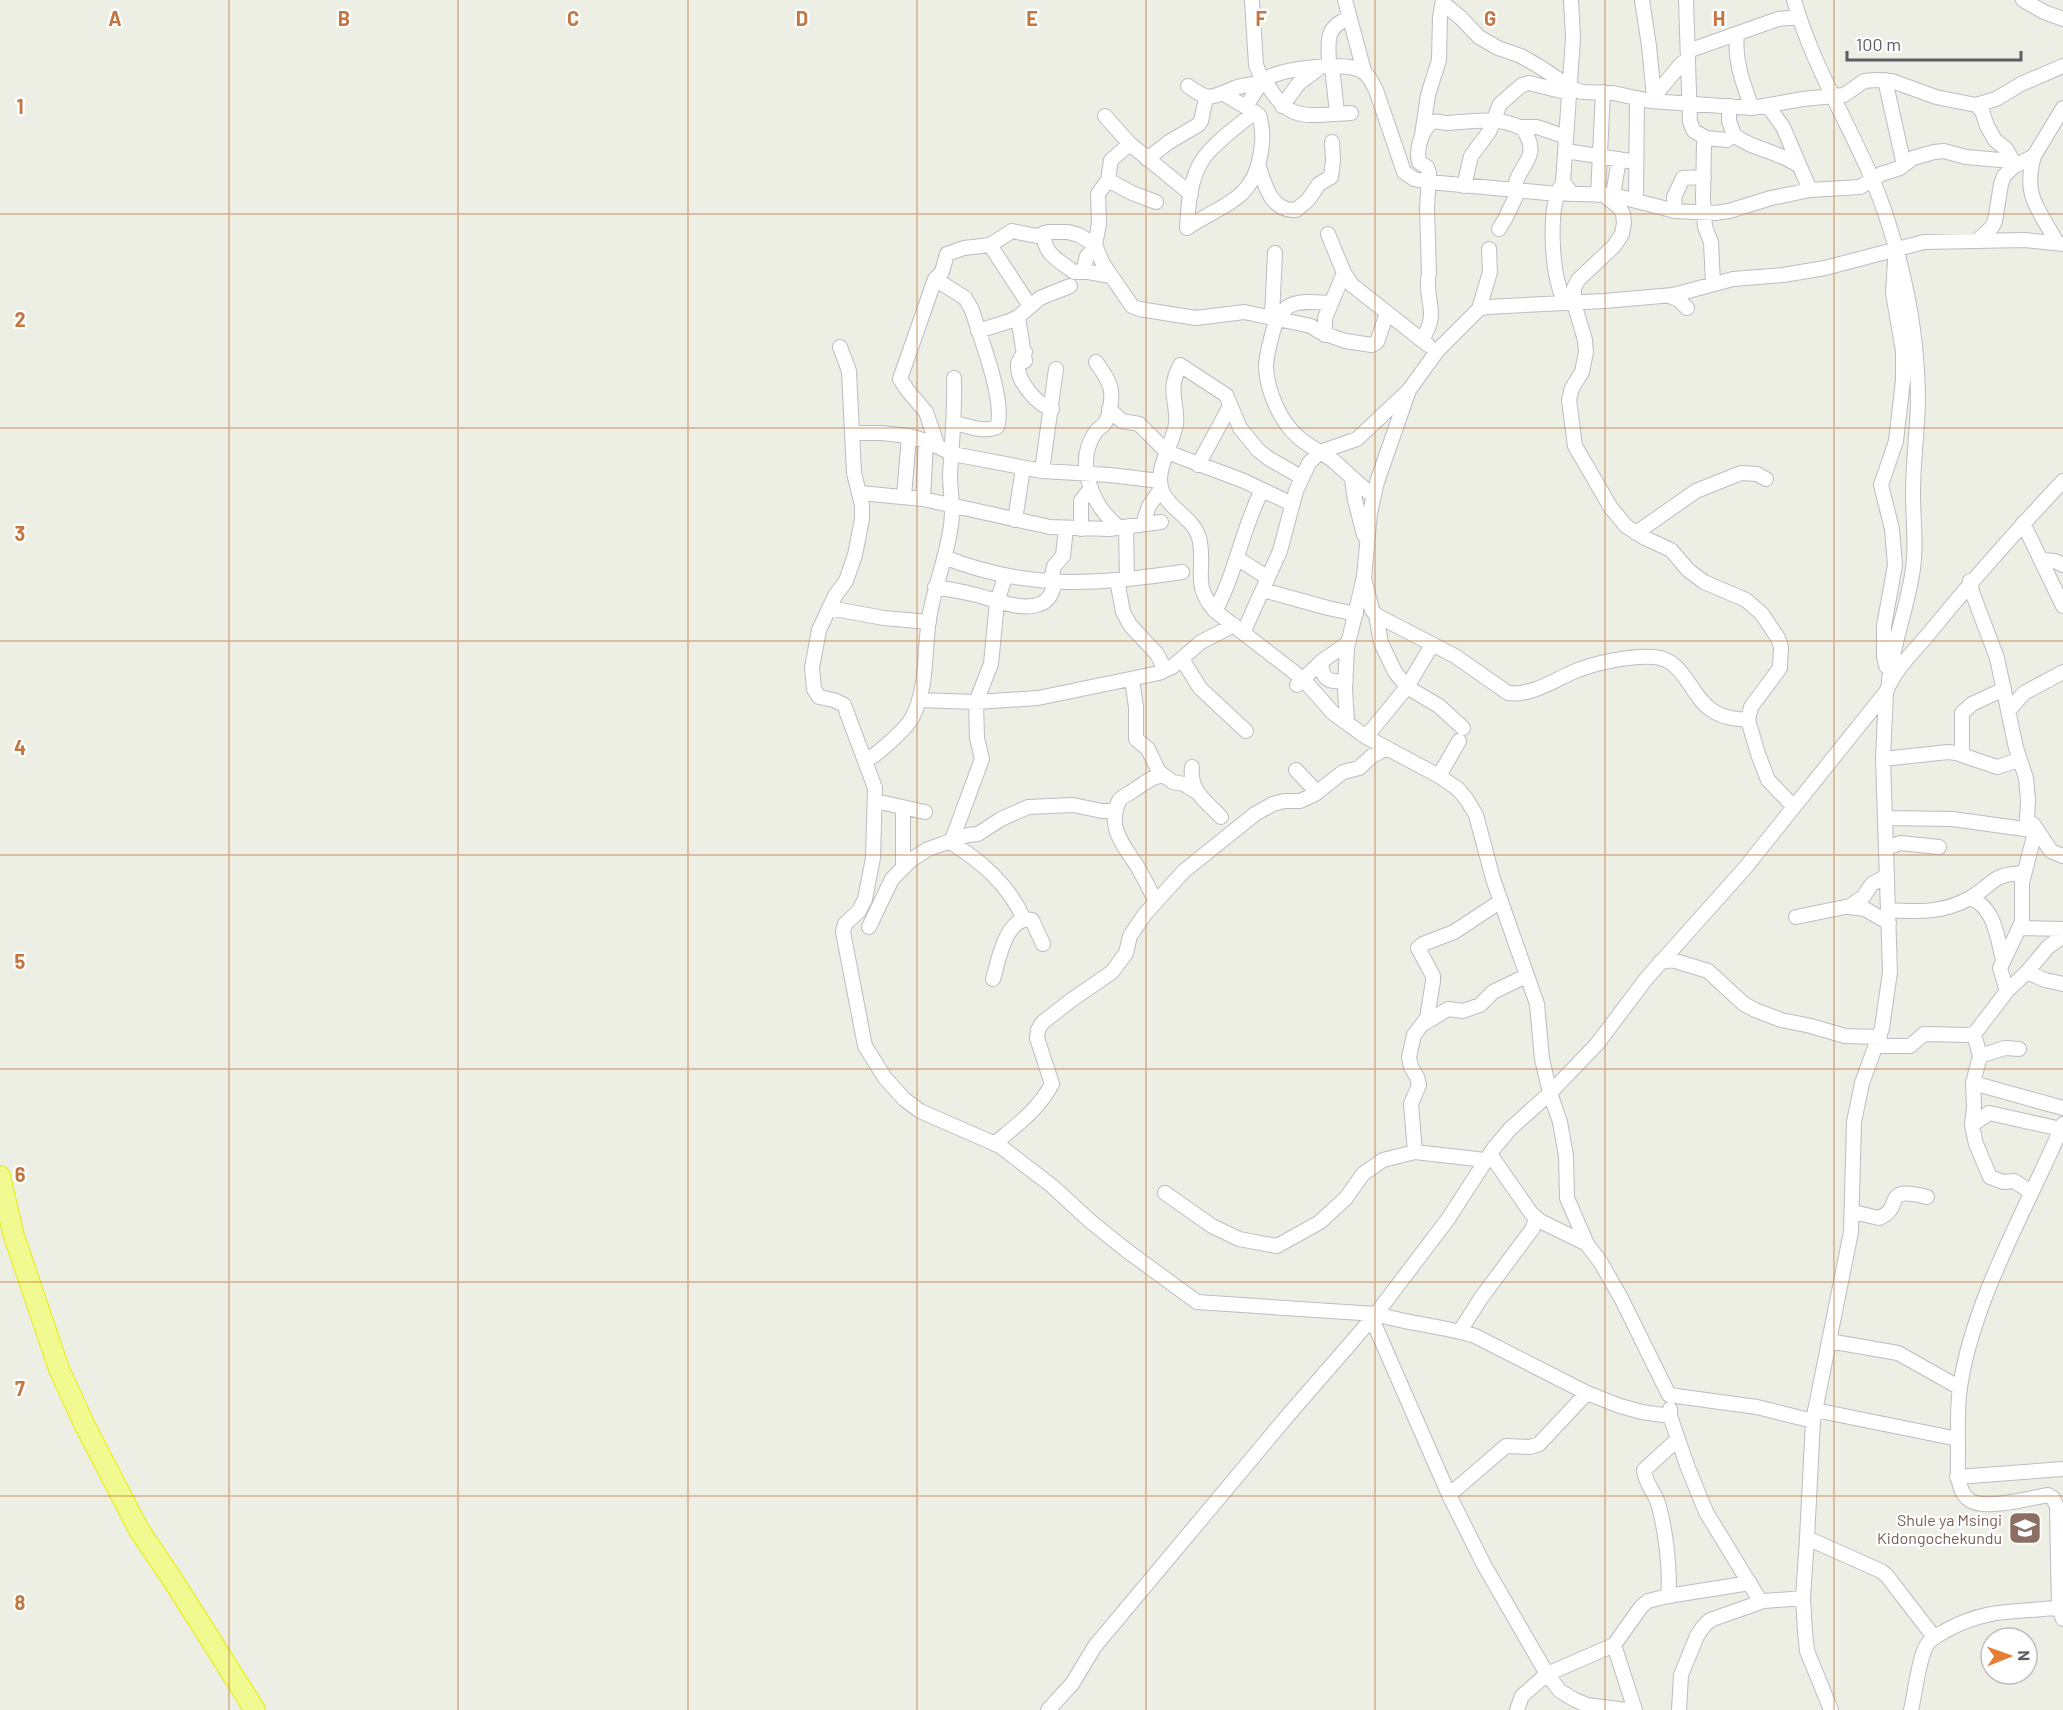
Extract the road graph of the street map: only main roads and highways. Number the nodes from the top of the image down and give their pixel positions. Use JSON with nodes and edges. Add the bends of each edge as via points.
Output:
{"nodes":[{"id":1,"x":0,"y":1176,"type":"edge"},
{"id":2,"x":255,"y":1710,"type":"edge"}],
"edges":[{"from":1,"to":2,"type":"highway","via":[[13,1233],[59,1369],[84,1424],[138,1530]]}]}
